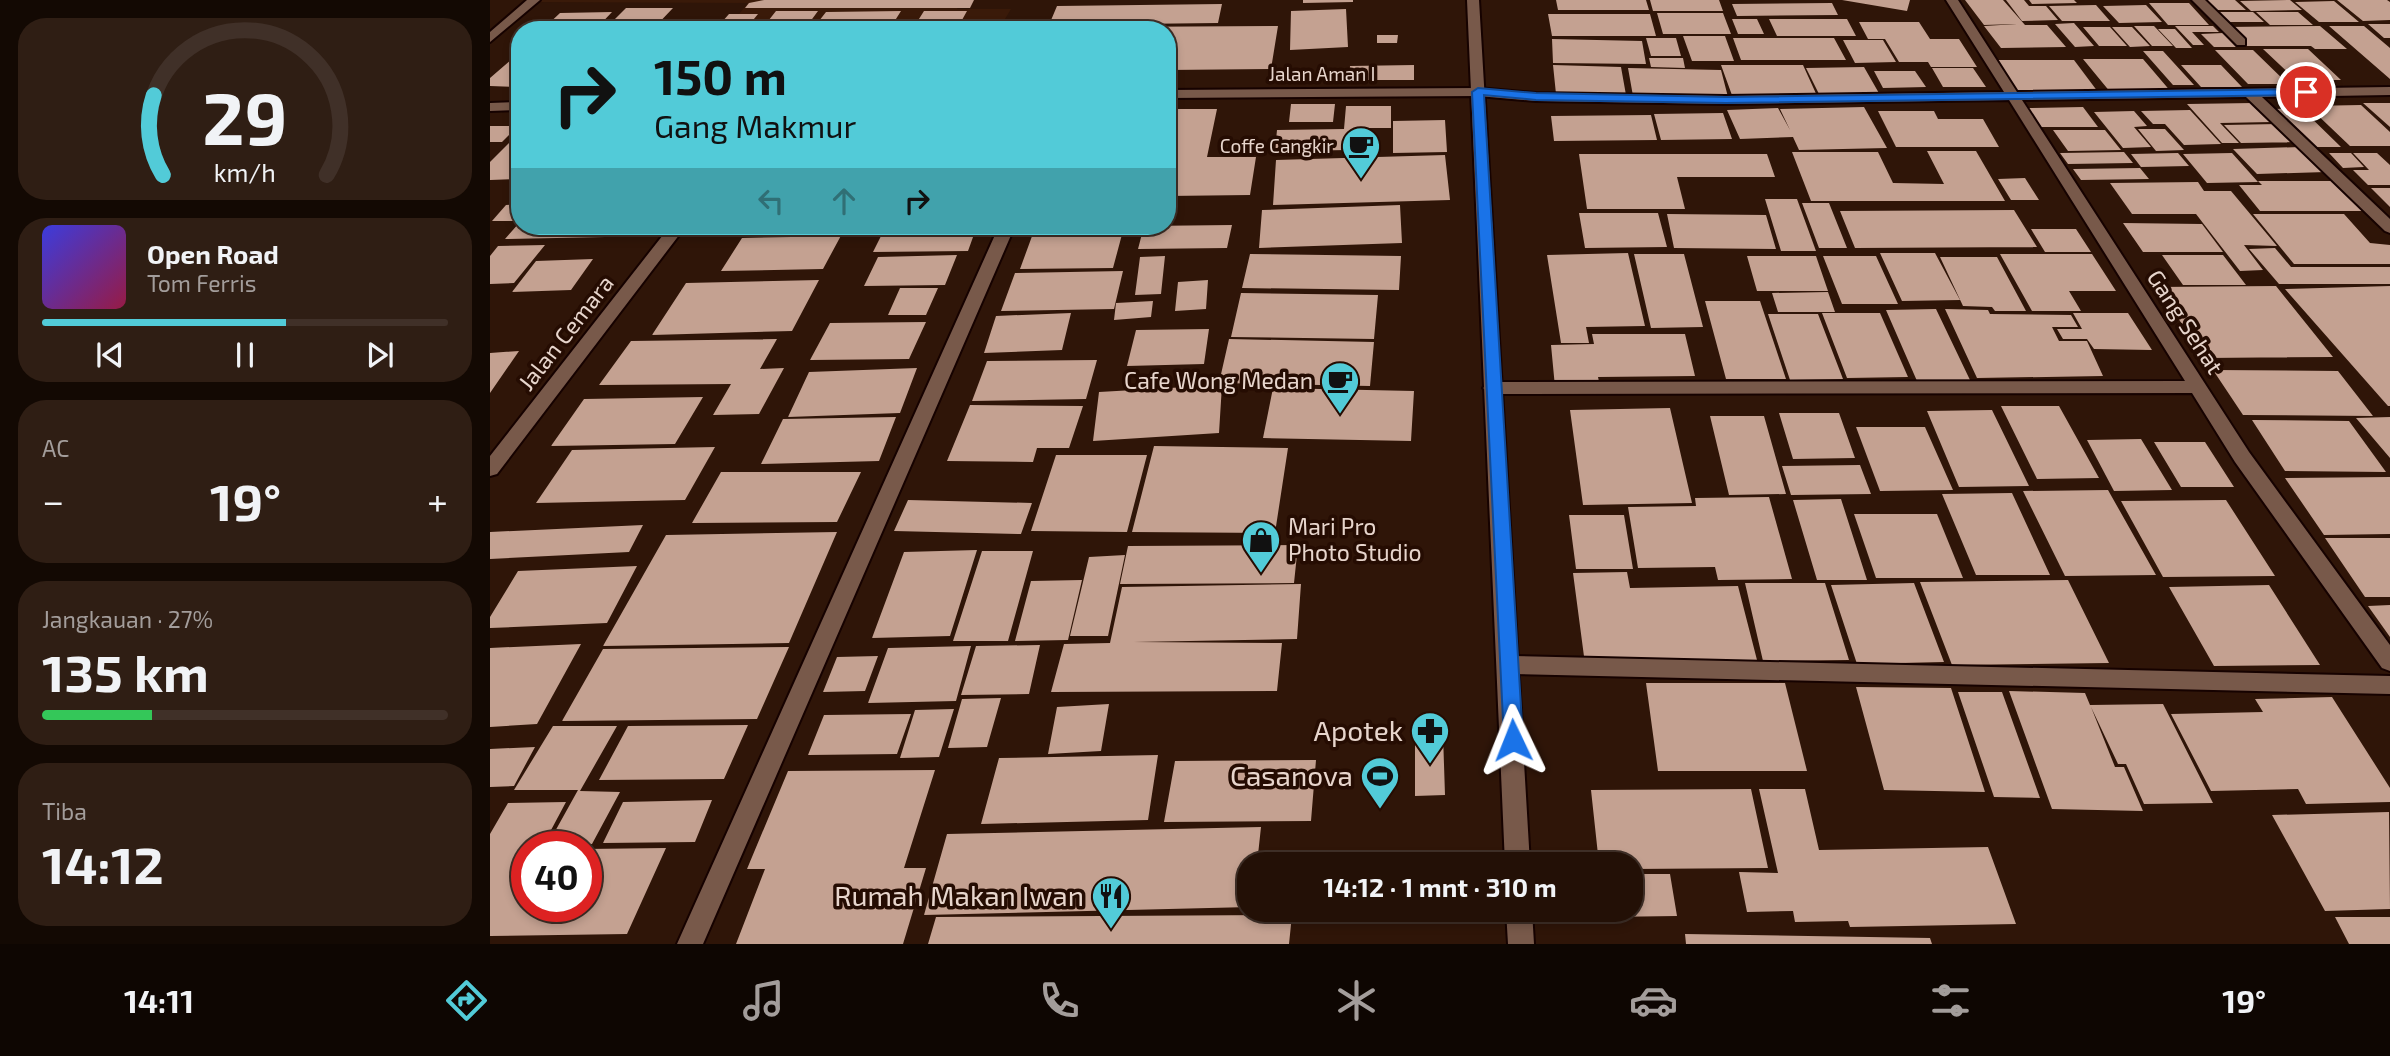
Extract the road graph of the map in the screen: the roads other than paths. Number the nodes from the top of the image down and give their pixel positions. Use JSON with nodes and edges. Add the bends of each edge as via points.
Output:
{"nodes":[{"id":1,"x":534,"y":0,"type":"edge"},
{"id":2,"x":1474,"y":0,"type":"edge"},
{"id":3,"x":1952,"y":0,"type":"edge"},
{"id":4,"x":2198,"y":0,"type":"edge"},
{"id":5,"x":490,"y":38,"type":"edge"},
{"id":6,"x":2241,"y":42,"type":"dead end"},
{"id":7,"x":2390,"y":91,"type":"edge"},
{"id":8,"x":1478,"y":92,"type":"junction"},
{"id":9,"x":2250,"y":93,"type":"junction"},
{"id":10,"x":1176,"y":94,"type":"edge"},
{"id":11,"x":2012,"y":98,"type":"junction"},
{"id":12,"x":511,"y":106,"type":"edge"},
{"id":13,"x":490,"y":107,"type":"edge"},
{"id":14,"x":2390,"y":229,"type":"edge"},
{"id":15,"x":671,"y":235,"type":"edge"},
{"id":16,"x":1003,"y":235,"type":"edge"},
{"id":17,"x":2197,"y":387,"type":"junction"},
{"id":18,"x":1492,"y":388,"type":"junction"},
{"id":19,"x":490,"y":469,"type":"edge"},
{"id":20,"x":2390,"y":662,"type":"edge"},
{"id":21,"x":1510,"y":665,"type":"junction"},
{"id":22,"x":2390,"y":685,"type":"edge"},
{"id":23,"x":1518,"y":852,"type":"edge"},
{"id":24,"x":1520,"y":922,"type":"edge"},
{"id":25,"x":690,"y":944,"type":"edge"},
{"id":26,"x":1521,"y":944,"type":"edge"}],
"edges":[{"from":1,"to":5,"type":"street"},
{"from":2,"to":8,"type":"street"},
{"from":3,"to":11,"type":"street","name":"Gang Sehat"},
{"from":4,"to":6,"type":"street"},
{"from":7,"to":9,"type":"street","name":"Jalan Aman I"},
{"from":8,"to":10,"type":"street","name":"Jalan Aman I"},
{"from":8,"to":11,"type":"street","name":"Jalan Aman I","via":[[1595,99]]},
{"from":8,"to":18,"type":"street"},
{"from":9,"to":11,"type":"street","name":"Jalan Aman I"},
{"from":9,"to":14,"type":"street"},
{"from":11,"to":17,"type":"street","name":"Gang Sehat"},
{"from":12,"to":13,"type":"street"},
{"from":15,"to":19,"type":"street","name":"Jalan Cemara"},
{"from":16,"to":25,"type":"street"},
{"from":17,"to":18,"type":"street"},
{"from":17,"to":20,"type":"street","name":"Gang Sehat"},
{"from":18,"to":21,"type":"street"},
{"from":21,"to":22,"type":"street"},
{"from":21,"to":23,"type":"street"},
{"from":24,"to":26,"type":"street"}]}
